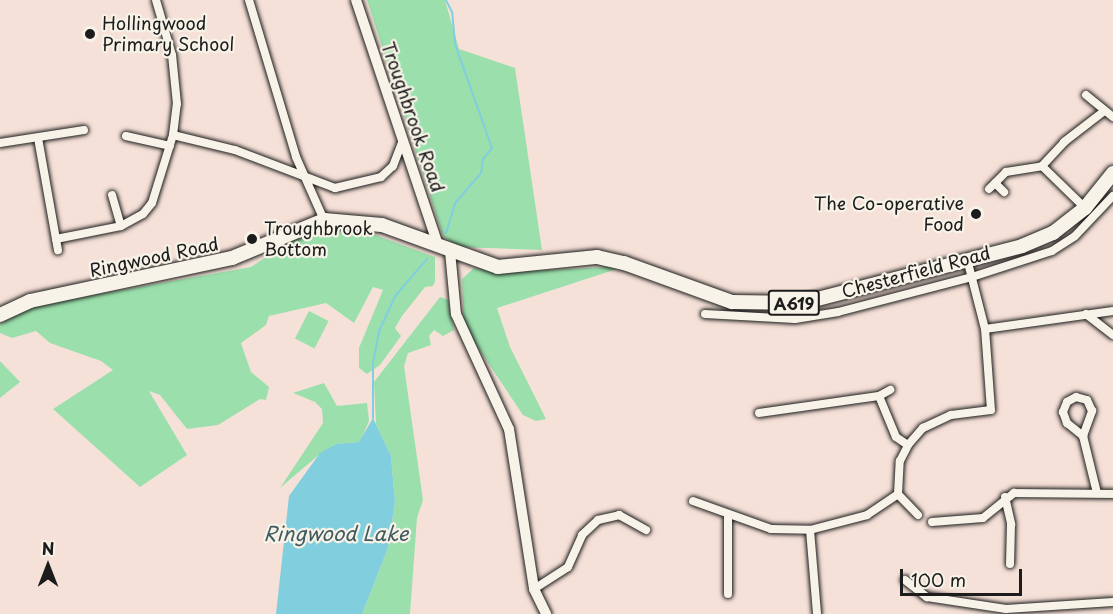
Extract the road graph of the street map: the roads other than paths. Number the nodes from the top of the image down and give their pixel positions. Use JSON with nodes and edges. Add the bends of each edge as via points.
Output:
{"nodes":[{"id":1,"x":156,"y":0,"type":"edge"},
{"id":2,"x":249,"y":0,"type":"edge"},
{"id":3,"x":356,"y":0,"type":"edge"},
{"id":4,"x":1086,"y":95,"type":"dead end"},
{"id":5,"x":1103,"y":112,"type":"junction"},
{"id":6,"x":1113,"y":117,"type":"edge"},
{"id":7,"x":84,"y":130,"type":"dead end"},
{"id":8,"x":126,"y":135,"type":"dead end"},
{"id":9,"x":173,"y":135,"type":"junction"},
{"id":10,"x":38,"y":138,"type":"junction"},
{"id":11,"x":0,"y":143,"type":"edge"},
{"id":12,"x":402,"y":143,"type":"junction"},
{"id":13,"x":170,"y":146,"type":"junction"},
{"id":14,"x":1042,"y":166,"type":"junction"},
{"id":15,"x":1113,"y":173,"type":"edge"},
{"id":16,"x":304,"y":178,"type":"junction"},
{"id":17,"x":995,"y":183,"type":"junction"},
{"id":18,"x":989,"y":189,"type":"dead end"},
{"id":19,"x":1004,"y":192,"type":"dead end"},
{"id":20,"x":112,"y":195,"type":"dead end"},
{"id":21,"x":1113,"y":196,"type":"edge"},
{"id":22,"x":1085,"y":208,"type":"junction"},
{"id":23,"x":324,"y":220,"type":"junction"},
{"id":24,"x":122,"y":226,"type":"junction"},
{"id":25,"x":56,"y":239,"type":"junction"},
{"id":26,"x":444,"y":248,"type":"junction"},
{"id":27,"x":58,"y":250,"type":"dead end"},
{"id":28,"x":967,"y":259,"type":"junction"},
{"id":29,"x":972,"y":277,"type":"junction"},
{"id":30,"x":1113,"y":311,"type":"edge"},
{"id":31,"x":705,"y":314,"type":"dead end"},
{"id":32,"x":1086,"y":314,"type":"junction"},
{"id":33,"x":0,"y":315,"type":"edge"},
{"id":34,"x":985,"y":329,"type":"junction"},
{"id":35,"x":1113,"y":335,"type":"edge"},
{"id":36,"x":891,"y":390,"type":"dead end"},
{"id":37,"x":879,"y":396,"type":"junction"},
{"id":38,"x":759,"y":413,"type":"dead end"},
{"id":39,"x":1083,"y":436,"type":"junction"},
{"id":40,"x":908,"y":445,"type":"junction"},
{"id":41,"x":1097,"y":493,"type":"junction"},
{"id":42,"x":897,"y":494,"type":"junction"},
{"id":43,"x":1113,"y":494,"type":"edge"},
{"id":44,"x":1005,"y":497,"type":"junction"},
{"id":45,"x":693,"y":501,"type":"dead end"},
{"id":46,"x":918,"y":515,"type":"dead end"},
{"id":47,"x":728,"y":517,"type":"junction"},
{"id":48,"x":932,"y":522,"type":"dead end"},
{"id":49,"x":646,"y":530,"type":"dead end"},
{"id":50,"x":810,"y":530,"type":"junction"},
{"id":51,"x":1010,"y":564,"type":"dead end"},
{"id":52,"x":905,"y":580,"type":"dead end"},
{"id":53,"x":534,"y":589,"type":"junction"},
{"id":54,"x":728,"y":594,"type":"dead end"},
{"id":55,"x":1113,"y":602,"type":"edge"},
{"id":56,"x":1104,"y":604,"type":"junction"},
{"id":57,"x":1035,"y":612,"type":"edge"},
{"id":58,"x":546,"y":614,"type":"edge"},
{"id":59,"x":817,"y":614,"type":"edge"},
{"id":60,"x":1105,"y":614,"type":"edge"}],
"edges":[{"from":1,"to":9,"type":"street","via":[[174,72]]},
{"from":2,"to":16,"type":"street"},
{"from":3,"to":12,"type":"street","name":"Troughbrook Road"},
{"from":4,"to":5,"type":"street"},
{"from":5,"to":6,"type":"street"},
{"from":5,"to":14,"type":"street","via":[[1081,133],[1064,142]]},
{"from":7,"to":10,"type":"street"},
{"from":8,"to":13,"type":"street"},
{"from":9,"to":13,"type":"street"},
{"from":9,"to":16,"type":"street","via":[[235,150]]},
{"from":10,"to":11,"type":"street"},
{"from":10,"to":25,"type":"street"},
{"from":12,"to":16,"type":"street","via":[[393,166],[367,183],[335,188]]},
{"from":12,"to":26,"type":"street","name":"Troughbrook Road"},
{"from":13,"to":24,"type":"street","via":[[152,203],[143,214]]},
{"from":14,"to":17,"type":"street","via":[[1006,172]]},
{"from":14,"to":22,"type":"street"},
{"from":15,"to":22,"type":"highway","name":"Chesterfield Road","number":"A619"},
{"from":16,"to":23,"type":"street"},
{"from":17,"to":18,"type":"street"},
{"from":17,"to":19,"type":"street"},
{"from":20,"to":24,"type":"street"},
{"from":21,"to":29,"type":"street","name":"Chesterfield Road","via":[[1075,236],[1052,251]]},
{"from":22,"to":28,"type":"highway","name":"Chesterfield Road","number":"A619","via":[[1053,233],[1022,246]]},
{"from":23,"to":26,"type":"highway","name":"Ringwood Road","number":"A619","via":[[382,225]]},
{"from":23,"to":33,"type":"highway","name":"Ringwood Road","number":"A619","via":[[222,261],[30,301]]},
{"from":24,"to":25,"type":"street"},
{"from":25,"to":27,"type":"street"},
{"from":26,"to":28,"type":"highway","name":"Chesterfield Road","number":"A619","via":[[498,267],[597,257],[624,263],[714,298],[763,304],[829,298]]},
{"from":26,"to":53,"type":"street","name":"Troughbrook Road","via":[[456,314],[509,429]]},
{"from":28,"to":29,"type":"street"},
{"from":29,"to":31,"type":"street","name":"Chesterfield Road","via":[[838,312],[795,319]]},
{"from":29,"to":34,"type":"street"},
{"from":30,"to":32,"type":"street"},
{"from":32,"to":34,"type":"street"},
{"from":32,"to":35,"type":"street"},
{"from":34,"to":40,"type":"street","via":[[991,410],[951,415],[923,428]]},
{"from":36,"to":37,"type":"street"},
{"from":37,"to":38,"type":"street"},
{"from":37,"to":40,"type":"street","via":[[896,437]]},
{"from":39,"to":39,"type":"street","via":[[1067,423],[1063,412],[1067,402],[1076,397],[1087,400],[1092,411]]},
{"from":39,"to":41,"type":"street"},
{"from":40,"to":42,"type":"street","via":[[900,461]]},
{"from":41,"to":43,"type":"street"},
{"from":41,"to":44,"type":"street","via":[[1014,493]]},
{"from":42,"to":46,"type":"street"},
{"from":42,"to":50,"type":"street","via":[[867,515]]},
{"from":44,"to":48,"type":"street","via":[[982,518]]},
{"from":44,"to":51,"type":"street","via":[[1011,524]]},
{"from":45,"to":47,"type":"street"},
{"from":47,"to":50,"type":"street","via":[[771,529]]},
{"from":47,"to":54,"type":"street"},
{"from":49,"to":53,"type":"street","via":[[619,514],[598,520],[582,535],[568,567]]},
{"from":50,"to":59,"type":"street"},
{"from":52,"to":57,"type":"street","via":[[927,597]]},
{"from":53,"to":58,"type":"street","name":"Troughbrook Road"},
{"from":55,"to":56,"type":"street"},
{"from":56,"to":57,"type":"street"},
{"from":56,"to":60,"type":"street"}]}
